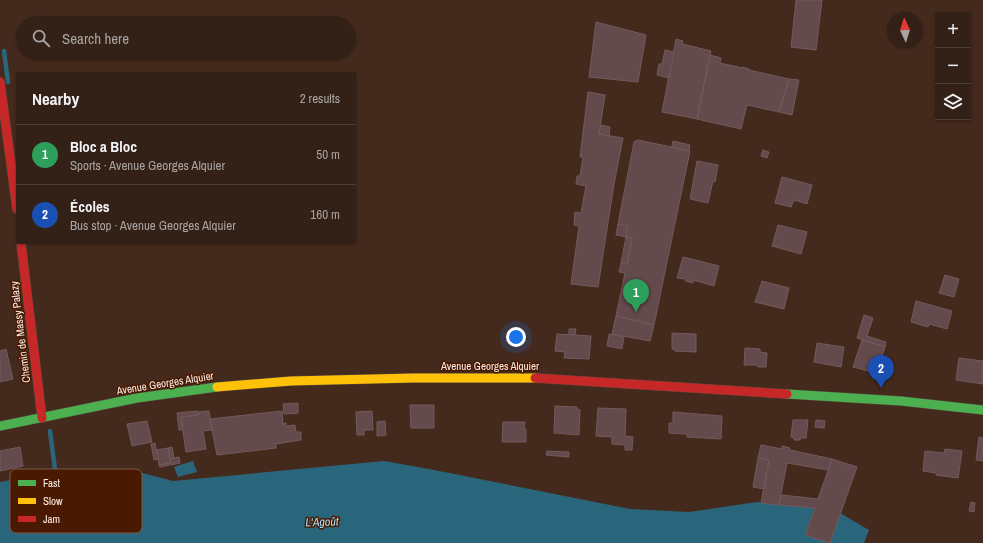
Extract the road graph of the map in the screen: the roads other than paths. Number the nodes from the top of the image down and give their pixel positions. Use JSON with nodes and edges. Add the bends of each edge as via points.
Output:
{"nodes":[{"id":1,"x":0,"y":82,"type":"edge"},
{"id":2,"x":16,"y":202,"type":"edge"},
{"id":3,"x":21,"y":244,"type":"edge"},
{"id":4,"x":983,"y":410,"type":"edge"},
{"id":5,"x":42,"y":418,"type":"junction"},
{"id":6,"x":0,"y":426,"type":"edge"}],
"edges":[{"from":1,"to":2,"type":"main road"},
{"from":3,"to":5,"type":"main road","name":"Chemin de Massy Palazy"},
{"from":4,"to":5,"type":"main road","name":"Avenue Georges Alquier","via":[[901,401],[536,378],[413,378],[214,386],[137,398]]},
{"from":5,"to":6,"type":"main road","name":"Avenue Georges Alquier"}]}
